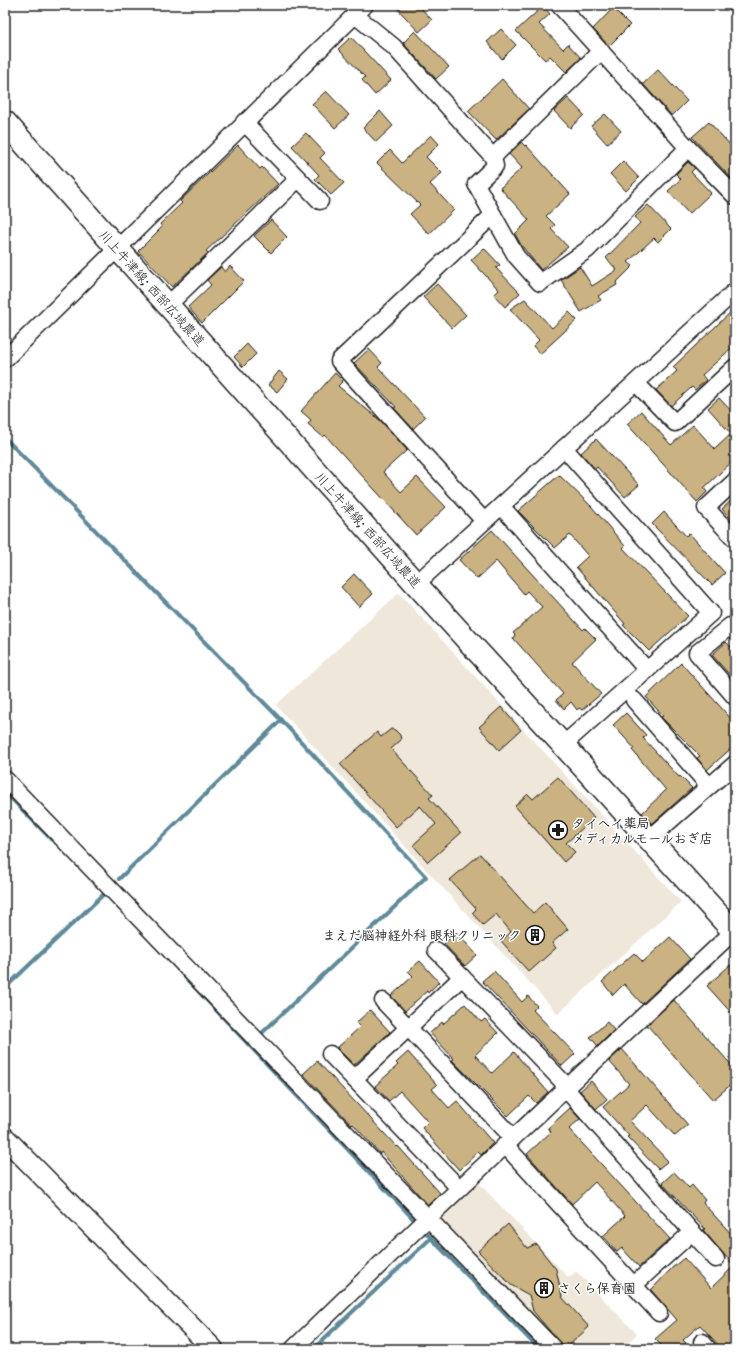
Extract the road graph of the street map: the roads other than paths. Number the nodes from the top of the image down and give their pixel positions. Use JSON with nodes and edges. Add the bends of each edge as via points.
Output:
{"nodes":[{"id":1,"x":559,"y":5,"type":"edge"},
{"id":2,"x":360,"y":10,"type":"edge"},
{"id":3,"x":601,"y":51,"type":"junction"},
{"id":4,"x":5,"y":122,"type":"edge"},
{"id":5,"x":244,"y":122,"type":"junction"},
{"id":6,"x":688,"y":148,"type":"junction"},
{"id":7,"x":493,"y":157,"type":"junction"},
{"id":8,"x":298,"y":178,"type":"junction"},
{"id":9,"x":735,"y":196,"type":"edge"},
{"id":10,"x":320,"y":201,"type":"dead end"},
{"id":11,"x":493,"y":215,"type":"junction"},
{"id":12,"x":117,"y":248,"type":"junction"},
{"id":13,"x":735,"y":291,"type":"edge"},
{"id":14,"x":168,"y":305,"type":"junction"},
{"id":15,"x":5,"y":359,"type":"edge"},
{"id":16,"x":735,"y":367,"type":"edge"},
{"id":17,"x":636,"y":382,"type":"junction"},
{"id":18,"x":564,"y":448,"type":"junction"},
{"id":19,"x":735,"y":480,"type":"edge"},
{"id":20,"x":501,"y":506,"type":"junction"},
{"id":21,"x":484,"y":521,"type":"junction"},
{"id":22,"x":735,"y":539,"type":"edge"},
{"id":23,"x":416,"y":584,"type":"junction"},
{"id":24,"x":735,"y":632,"type":"edge"},
{"id":25,"x":647,"y":670,"type":"junction"},
{"id":26,"x":735,"y":697,"type":"edge"},
{"id":27,"x":634,"y":700,"type":"dead end"},
{"id":28,"x":563,"y":745,"type":"junction"},
{"id":29,"x":735,"y":764,"type":"edge"},
{"id":30,"x":5,"y":779,"type":"edge"},
{"id":31,"x":709,"y":786,"type":"junction"},
{"id":32,"x":649,"y":839,"type":"junction"},
{"id":33,"x":734,"y":932,"type":"edge"},
{"id":34,"x":436,"y":950,"type":"dead end"},
{"id":35,"x":462,"y":977,"type":"junction"},
{"id":36,"x":382,"y":1001,"type":"dead end"},
{"id":37,"x":408,"y":1028,"type":"junction"},
{"id":38,"x":330,"y":1054,"type":"dead end"},
{"id":39,"x":354,"y":1079,"type":"junction"},
{"id":40,"x":565,"y":1088,"type":"junction"},
{"id":41,"x":5,"y":1138,"type":"edge"},
{"id":42,"x":509,"y":1141,"type":"junction"},
{"id":43,"x":459,"y":1188,"type":"junction"},
{"id":44,"x":429,"y":1217,"type":"junction"},
{"id":45,"x":692,"y":1232,"type":"junction"},
{"id":46,"x":716,"y":1259,"type":"dead end"},
{"id":47,"x":634,"y":1285,"type":"junction"},
{"id":48,"x":659,"y":1313,"type":"dead end"},
{"id":49,"x":213,"y":1349,"type":"edge"},
{"id":50,"x":293,"y":1349,"type":"edge"},
{"id":51,"x":554,"y":1349,"type":"edge"}],
"edges":[{"from":1,"to":3,"type":"street"},
{"from":2,"to":5,"type":"street"},
{"from":2,"to":7,"type":"street"},
{"from":3,"to":6,"type":"street"},
{"from":3,"to":7,"type":"street"},
{"from":4,"to":12,"type":"main road","name":"川上牛津線; 西部広域農道"},
{"from":5,"to":8,"type":"street"},
{"from":5,"to":12,"type":"street"},
{"from":6,"to":9,"type":"street"},
{"from":6,"to":11,"type":"street","via":[[587,250],[540,283],[516,256]]},
{"from":7,"to":11,"type":"street","via":[[495,166],[476,184]]},
{"from":8,"to":10,"type":"street"},
{"from":8,"to":14,"type":"street"},
{"from":11,"to":21,"type":"street","via":[[339,361]]},
{"from":12,"to":14,"type":"main road","name":"川上牛津線; 西部広域農道"},
{"from":12,"to":15,"type":"street"},
{"from":13,"to":17,"type":"street"},
{"from":14,"to":23,"type":"main road","name":"川上牛津線; 西部広域農道"},
{"from":16,"to":17,"type":"street","via":[[675,423]]},
{"from":17,"to":18,"type":"street"},
{"from":18,"to":20,"type":"street"},
{"from":18,"to":25,"type":"street","via":[[711,613]]},
{"from":19,"to":22,"type":"street","via":[[706,508]]},
{"from":20,"to":21,"type":"street"},
{"from":20,"to":25,"type":"street"},
{"from":21,"to":23,"type":"street"},
{"from":23,"to":28,"type":"main road","name":"川上牛津線; 西部広域農道"},
{"from":24,"to":26,"type":"street","via":[[730,626],[698,653]]},
{"from":25,"to":28,"type":"street"},
{"from":27,"to":31,"type":"street"},
{"from":28,"to":32,"type":"main road","name":"川上牛津線; 西部広域農道"},
{"from":29,"to":31,"type":"street"},
{"from":30,"to":44,"type":"street"},
{"from":31,"to":32,"type":"street"},
{"from":32,"to":33,"type":"main road","name":"川上牛津線; 西部広域農道"},
{"from":33,"to":40,"type":"street"},
{"from":34,"to":35,"type":"street"},
{"from":35,"to":37,"type":"street"},
{"from":35,"to":40,"type":"street","via":[[562,1081]]},
{"from":36,"to":37,"type":"street"},
{"from":37,"to":39,"type":"street"},
{"from":37,"to":42,"type":"street"},
{"from":38,"to":39,"type":"street"},
{"from":39,"to":43,"type":"street"},
{"from":40,"to":42,"type":"street"},
{"from":40,"to":45,"type":"street"},
{"from":41,"to":49,"type":"street"},
{"from":42,"to":43,"type":"street"},
{"from":42,"to":47,"type":"street"},
{"from":43,"to":44,"type":"street"},
{"from":44,"to":50,"type":"street"},
{"from":44,"to":51,"type":"street"},
{"from":45,"to":46,"type":"street"},
{"from":45,"to":47,"type":"street"},
{"from":47,"to":48,"type":"street"}]}
